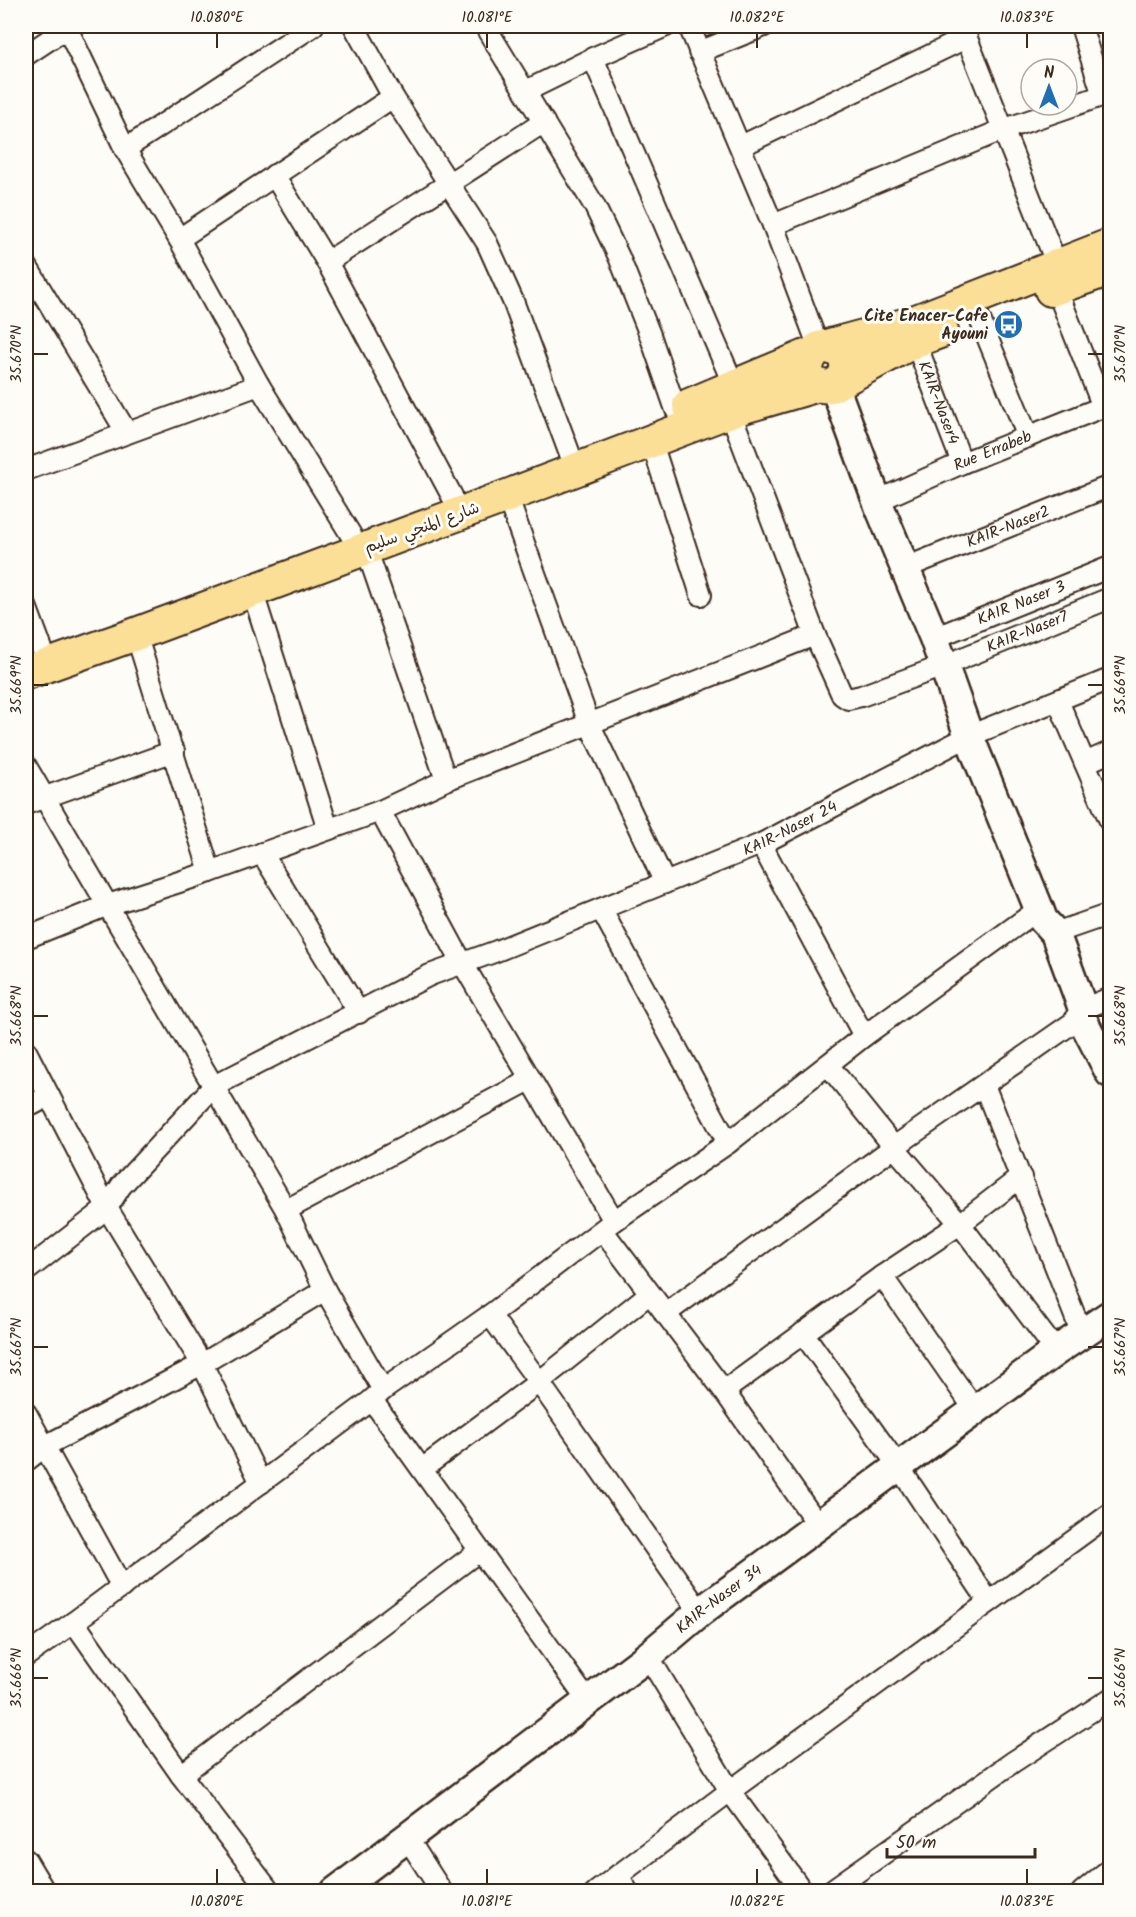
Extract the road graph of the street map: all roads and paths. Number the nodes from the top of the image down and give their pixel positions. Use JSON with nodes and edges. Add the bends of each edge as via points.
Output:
{"nodes":[{"id":1,"x":68,"y":26,"type":"edge"},
{"id":2,"x":313,"y":26,"type":"edge"},
{"id":3,"x":354,"y":26,"type":"edge"},
{"id":4,"x":485,"y":26,"type":"edge"},
{"id":5,"x":666,"y":26,"type":"edge"},
{"id":6,"x":688,"y":26,"type":"edge"},
{"id":7,"x":764,"y":26,"type":"edge"},
{"id":8,"x":1081,"y":26,"type":"edge"},
{"id":9,"x":964,"y":32,"type":"edge"},
{"id":10,"x":699,"y":52,"type":"junction"},
{"id":11,"x":26,"y":55,"type":"edge"},
{"id":12,"x":593,"y":58,"type":"junction"},
{"id":13,"x":526,"y":91,"type":"junction"},
{"id":14,"x":1107,"y":94,"type":"edge"},
{"id":15,"x":393,"y":97,"type":"junction"},
{"id":16,"x":544,"y":122,"type":"junction"},
{"id":17,"x":1002,"y":130,"type":"junction"},
{"id":18,"x":741,"y":146,"type":"junction"},
{"id":19,"x":125,"y":149,"type":"junction"},
{"id":20,"x":274,"y":175,"type":"junction"},
{"id":21,"x":449,"y":185,"type":"junction"},
{"id":22,"x":772,"y":225,"type":"junction"},
{"id":23,"x":179,"y":239,"type":"junction"},
{"id":24,"x":1110,"y":245,"type":"edge"},
{"id":25,"x":327,"y":262,"type":"junction"},
{"id":26,"x":26,"y":266,"type":"edge"},
{"id":27,"x":1110,"y":269,"type":"edge"},
{"id":28,"x":1056,"y":277,"type":"junction"},
{"id":29,"x":979,"y":317,"type":"junction"},
{"id":30,"x":915,"y":341,"type":"junction"},
{"id":31,"x":820,"y":349,"type":"junction"},
{"id":32,"x":831,"y":384,"type":"junction"},
{"id":33,"x":259,"y":385,"type":"junction"},
{"id":34,"x":732,"y":399,"type":"junction"},
{"id":35,"x":1107,"y":405,"type":"edge"},
{"id":36,"x":676,"y":410,"type":"junction"},
{"id":37,"x":127,"y":433,"type":"junction"},
{"id":38,"x":1028,"y":437,"type":"junction"},
{"id":39,"x":651,"y":440,"type":"junction"},
{"id":40,"x":569,"y":452,"type":"junction"},
{"id":41,"x":962,"y":463,"type":"junction"},
{"id":42,"x":26,"y":470,"type":"edge"},
{"id":43,"x":1110,"y":486,"type":"edge"},
{"id":44,"x":453,"y":496,"type":"junction"},
{"id":45,"x":507,"y":496,"type":"junction"},
{"id":46,"x":877,"y":501,"type":"junction"},
{"id":47,"x":358,"y":542,"type":"junction"},
{"id":48,"x":1110,"y":567,"type":"edge"},
{"id":49,"x":905,"y":568,"type":"junction"},
{"id":50,"x":252,"y":590,"type":"junction"},
{"id":51,"x":701,"y":595,"type":"dead end"},
{"id":52,"x":1110,"y":598,"type":"edge"},
{"id":53,"x":26,"y":606,"type":"edge"},
{"id":54,"x":136,"y":634,"type":"junction"},
{"id":55,"x":815,"y":635,"type":"junction"},
{"id":56,"x":933,"y":638,"type":"junction"},
{"id":57,"x":31,"y":659,"type":"edge"},
{"id":58,"x":943,"y":666,"type":"junction"},
{"id":59,"x":1110,"y":679,"type":"edge"},
{"id":60,"x":1058,"y":701,"type":"junction"},
{"id":61,"x":589,"y":723,"type":"junction"},
{"id":62,"x":969,"y":736,"type":"junction"},
{"id":63,"x":174,"y":751,"type":"junction"},
{"id":64,"x":1110,"y":752,"type":"edge"},
{"id":65,"x":1085,"y":763,"type":"junction"},
{"id":66,"x":26,"y":766,"type":"edge"},
{"id":67,"x":446,"y":780,"type":"junction"},
{"id":68,"x":44,"y":797,"type":"junction"},
{"id":69,"x":26,"y":804,"type":"edge"},
{"id":70,"x":380,"y":811,"type":"junction"},
{"id":71,"x":1110,"y":821,"type":"edge"},
{"id":72,"x":328,"y":829,"type":"junction"},
{"id":73,"x":761,"y":844,"type":"junction"},
{"id":74,"x":262,"y":853,"type":"junction"},
{"id":75,"x":210,"y":872,"type":"junction"},
{"id":76,"x":664,"y":883,"type":"junction"},
{"id":77,"x":108,"y":905,"type":"junction"},
{"id":78,"x":601,"y":909,"type":"junction"},
{"id":79,"x":1039,"y":909,"type":"junction"},
{"id":80,"x":1110,"y":914,"type":"edge"},
{"id":81,"x":1055,"y":933,"type":"junction"},
{"id":82,"x":26,"y":938,"type":"edge"},
{"id":83,"x":463,"y":964,"type":"junction"},
{"id":84,"x":1110,"y":998,"type":"edge"},
{"id":85,"x":359,"y":1013,"type":"junction"},
{"id":86,"x":1082,"y":1013,"type":"junction"},
{"id":87,"x":864,"y":1036,"type":"junction"},
{"id":88,"x":26,"y":1051,"type":"edge"},
{"id":89,"x":828,"y":1065,"type":"junction"},
{"id":90,"x":1110,"y":1070,"type":"edge"},
{"id":91,"x":530,"y":1080,"type":"junction"},
{"id":92,"x":984,"y":1085,"type":"junction"},
{"id":93,"x":214,"y":1086,"type":"junction"},
{"id":94,"x":49,"y":1096,"type":"junction"},
{"id":95,"x":26,"y":1108,"type":"edge"},
{"id":96,"x":728,"y":1143,"type":"junction"},
{"id":97,"x":894,"y":1147,"type":"junction"},
{"id":98,"x":1021,"y":1177,"type":"junction"},
{"id":99,"x":107,"y":1208,"type":"junction"},
{"id":100,"x":286,"y":1210,"type":"junction"},
{"id":101,"x":960,"y":1224,"type":"junction"},
{"id":102,"x":608,"y":1226,"type":"junction"},
{"id":103,"x":26,"y":1270,"type":"edge"},
{"id":104,"x":882,"y":1276,"type":"junction"},
{"id":105,"x":325,"y":1290,"type":"junction"},
{"id":106,"x":649,"y":1294,"type":"junction"},
{"id":107,"x":665,"y":1314,"type":"junction"},
{"id":108,"x":490,"y":1315,"type":"junction"},
{"id":109,"x":1110,"y":1316,"type":"edge"},
{"id":110,"x":802,"y":1334,"type":"junction"},
{"id":111,"x":1082,"y":1334,"type":"junction"},
{"id":112,"x":1056,"y":1351,"type":"junction"},
{"id":113,"x":202,"y":1364,"type":"junction"},
{"id":114,"x":539,"y":1382,"type":"junction"},
{"id":115,"x":724,"y":1391,"type":"junction"},
{"id":116,"x":377,"y":1395,"type":"junction"},
{"id":117,"x":975,"y":1410,"type":"junction"},
{"id":118,"x":26,"y":1413,"type":"edge"},
{"id":119,"x":45,"y":1446,"type":"junction"},
{"id":120,"x":26,"y":1461,"type":"edge"},
{"id":121,"x":899,"y":1467,"type":"junction"},
{"id":122,"x":422,"y":1469,"type":"junction"},
{"id":123,"x":261,"y":1483,"type":"junction"},
{"id":124,"x":1110,"y":1514,"type":"edge"},
{"id":125,"x":819,"y":1526,"type":"junction"},
{"id":126,"x":479,"y":1551,"type":"junction"},
{"id":127,"x":122,"y":1587,"type":"junction"},
{"id":128,"x":989,"y":1602,"type":"junction"},
{"id":129,"x":700,"y":1612,"type":"junction"},
{"id":130,"x":74,"y":1622,"type":"junction"},
{"id":131,"x":26,"y":1656,"type":"edge"},
{"id":132,"x":648,"y":1656,"type":"junction"},
{"id":133,"x":1110,"y":1699,"type":"edge"},
{"id":134,"x":587,"y":1701,"type":"junction"},
{"id":135,"x":181,"y":1775,"type":"junction"},
{"id":136,"x":730,"y":1791,"type":"junction"},
{"id":137,"x":408,"y":1839,"type":"junction"},
{"id":138,"x":26,"y":1860,"type":"edge"},
{"id":139,"x":1109,"y":1875,"type":"edge"},
{"id":140,"x":623,"y":1883,"type":"edge"},
{"id":141,"x":45,"y":1892,"type":"edge"},
{"id":142,"x":270,"y":1892,"type":"edge"},
{"id":143,"x":335,"y":1892,"type":"edge"},
{"id":144,"x":442,"y":1892,"type":"edge"},
{"id":145,"x":596,"y":1892,"type":"edge"},
{"id":146,"x":803,"y":1892,"type":"edge"},
{"id":147,"x":829,"y":1892,"type":"edge"},
{"id":148,"x":1082,"y":1892,"type":"edge"}],
"edges":[{"from":1,"to":11,"type":"street"},
{"from":1,"to":19,"type":"street"},
{"from":2,"to":19,"type":"street"},
{"from":3,"to":15,"type":"street"},
{"from":4,"to":13,"type":"street"},
{"from":5,"to":12,"type":"street"},
{"from":6,"to":10,"type":"street"},
{"from":7,"to":10,"type":"street"},
{"from":8,"to":14,"type":"street"},
{"from":9,"to":17,"type":"street"},
{"from":9,"to":18,"type":"street"},
{"from":10,"to":18,"type":"street"},
{"from":12,"to":13,"type":"street"},
{"from":12,"to":34,"type":"street"},
{"from":13,"to":16,"type":"street"},
{"from":14,"to":17,"type":"street"},
{"from":15,"to":20,"type":"street"},
{"from":15,"to":21,"type":"street"},
{"from":16,"to":21,"type":"street"},
{"from":16,"to":36,"type":"street","via":[[619,257]]},
{"from":17,"to":22,"type":"street"},
{"from":17,"to":28,"type":"street"},
{"from":18,"to":22,"type":"street"},
{"from":19,"to":23,"type":"street"},
{"from":20,"to":23,"type":"street"},
{"from":20,"to":25,"type":"street"},
{"from":21,"to":25,"type":"street"},
{"from":21,"to":40,"type":"street","via":[[487,243],[513,301]]},
{"from":22,"to":31,"type":"street"},
{"from":23,"to":33,"type":"street"},
{"from":24,"to":28,"type":"main road","name":"شارع المنجي سليم"},
{"from":25,"to":44,"type":"street"},
{"from":26,"to":37,"type":"street"},
{"from":27,"to":28,"type":"main road","name":"شارع المنجي سليم"},
{"from":28,"to":29,"type":"main road","name":"شارع المنجي سليم"},
{"from":28,"to":31,"type":"main road","name":"شارع المنجي سليم"},
{"from":28,"to":35,"type":"street"},
{"from":29,"to":30,"type":"main road","name":"شارع المنجي سليم"},
{"from":29,"to":38,"type":"street"},
{"from":30,"to":32,"type":"main road","name":"شارع المنجي سليم"},
{"from":30,"to":41,"type":"street","name":"KAIR-Naser4"},
{"from":31,"to":32,"type":"main road","via":[[808,359],[808,374],[813,381]]},
{"from":31,"to":34,"type":"main road","name":"شارع المنجي سليم"},
{"from":32,"to":34,"type":"main road","name":"شارع المنجي سليم"},
{"from":32,"to":46,"type":"street"},
{"from":33,"to":37,"type":"street"},
{"from":33,"to":47,"type":"street"},
{"from":34,"to":36,"type":"main road","name":"شارع المنجي سليم"},
{"from":34,"to":39,"type":"main road","name":"شارع المنجي سليم"},
{"from":34,"to":55,"type":"street"},
{"from":35,"to":38,"type":"street","name":"Rue Errabeb"},
{"from":36,"to":40,"type":"main road","name":"شارع المنجي سليم"},
{"from":37,"to":42,"type":"street"},
{"from":38,"to":41,"type":"street","name":"Rue Errabeb"},
{"from":39,"to":45,"type":"main road","name":"شارع المنجي سليم"},
{"from":39,"to":51,"type":"street"},
{"from":40,"to":44,"type":"main road","name":"شارع المنجي سليم"},
{"from":41,"to":46,"type":"street","name":"Rue Errabeb"},
{"from":43,"to":49,"type":"street","name":"KAIR-Naser2"},
{"from":44,"to":47,"type":"main road","name":"شارع المنجي سليم"},
{"from":45,"to":47,"type":"main road","name":"شارع المنجي سليم"},
{"from":45,"to":61,"type":"street"},
{"from":46,"to":49,"type":"street"},
{"from":47,"to":50,"type":"main road","name":"شارع المنجي سليم"},
{"from":47,"to":57,"type":"main road","name":"شارع المنجي سليم"},
{"from":47,"to":67,"type":"street"},
{"from":48,"to":56,"type":"street","name":"KAIR Naser 3"},
{"from":49,"to":56,"type":"street"},
{"from":50,"to":54,"type":"main road","name":"شارع المنجي سليم"},
{"from":50,"to":72,"type":"street"},
{"from":52,"to":58,"type":"street","name":"KAIR-Naser7"},
{"from":53,"to":57,"type":"street"},
{"from":54,"to":57,"type":"main road","name":"شارع المنجي سليم"},
{"from":54,"to":63,"type":"street"},
{"from":55,"to":58,"type":"street","name":"KAIR-Naser7","via":[[839,690],[848,699]]},
{"from":55,"to":61,"type":"street"},
{"from":56,"to":58,"type":"street"},
{"from":58,"to":62,"type":"street"},
{"from":59,"to":60,"type":"street","name":"KAIR-Naser 24"},
{"from":60,"to":62,"type":"street","name":"KAIR-Naser 24"},
{"from":60,"to":65,"type":"street"},
{"from":61,"to":67,"type":"street"},
{"from":61,"to":76,"type":"street"},
{"from":62,"to":73,"type":"street","name":"KAIR-Naser 24"},
{"from":62,"to":79,"type":"street"},
{"from":63,"to":68,"type":"street"},
{"from":63,"to":75,"type":"street"},
{"from":64,"to":65,"type":"street"},
{"from":65,"to":71,"type":"street"},
{"from":66,"to":68,"type":"street"},
{"from":67,"to":70,"type":"street"},
{"from":68,"to":69,"type":"street"},
{"from":68,"to":77,"type":"street"},
{"from":70,"to":72,"type":"street"},
{"from":70,"to":83,"type":"street"},
{"from":72,"to":74,"type":"street"},
{"from":73,"to":76,"type":"street","name":"KAIR-Naser 24"},
{"from":73,"to":87,"type":"street"},
{"from":74,"to":75,"type":"street"},
{"from":74,"to":85,"type":"street"},
{"from":75,"to":77,"type":"street"},
{"from":76,"to":78,"type":"street","name":"KAIR-Naser 24"},
{"from":77,"to":82,"type":"street"},
{"from":77,"to":93,"type":"street"},
{"from":78,"to":83,"type":"street","name":"KAIR-Naser 24"},
{"from":78,"to":96,"type":"street"},
{"from":79,"to":81,"type":"street"},
{"from":79,"to":87,"type":"street"},
{"from":80,"to":81,"type":"street"},
{"from":81,"to":86,"type":"street"},
{"from":83,"to":85,"type":"street","name":"KAIR-Naser 24","via":[[414,982]]},
{"from":83,"to":91,"type":"street"},
{"from":84,"to":86,"type":"street"},
{"from":85,"to":93,"type":"street","name":"KAIR-Naser 24"},
{"from":86,"to":90,"type":"street"},
{"from":86,"to":92,"type":"street"},
{"from":87,"to":89,"type":"street"},
{"from":88,"to":94,"type":"street"},
{"from":89,"to":96,"type":"street"},
{"from":89,"to":97,"type":"street"},
{"from":91,"to":100,"type":"street"},
{"from":91,"to":102,"type":"street"},
{"from":92,"to":97,"type":"street"},
{"from":92,"to":98,"type":"street"},
{"from":93,"to":99,"type":"street","via":[[121,1186]]},
{"from":93,"to":100,"type":"street"},
{"from":94,"to":95,"type":"street"},
{"from":94,"to":99,"type":"street"},
{"from":96,"to":102,"type":"street"},
{"from":97,"to":101,"type":"street"},
{"from":97,"to":107,"type":"street"},
{"from":98,"to":101,"type":"street"},
{"from":98,"to":111,"type":"street"},
{"from":99,"to":103,"type":"street"},
{"from":99,"to":113,"type":"street"},
{"from":100,"to":105,"type":"street"},
{"from":101,"to":104,"type":"street"},
{"from":101,"to":112,"type":"street"},
{"from":102,"to":106,"type":"street"},
{"from":102,"to":108,"type":"street"},
{"from":104,"to":110,"type":"street"},
{"from":104,"to":117,"type":"street"},
{"from":105,"to":113,"type":"street"},
{"from":105,"to":116,"type":"street"},
{"from":106,"to":107,"type":"street"},
{"from":106,"to":114,"type":"street"},
{"from":107,"to":115,"type":"street"},
{"from":108,"to":114,"type":"street"},
{"from":108,"to":116,"type":"street"},
{"from":109,"to":111,"type":"street","name":"KAIR-Naser 34"},
{"from":110,"to":115,"type":"street"},
{"from":110,"to":121,"type":"street"},
{"from":111,"to":112,"type":"street","name":"KAIR-Naser 34"},
{"from":112,"to":117,"type":"street","name":"KAIR-Naser 34"},
{"from":113,"to":119,"type":"street"},
{"from":113,"to":123,"type":"street"},
{"from":114,"to":122,"type":"street"},
{"from":114,"to":129,"type":"street"},
{"from":115,"to":125,"type":"street"},
{"from":116,"to":122,"type":"street"},
{"from":116,"to":123,"type":"street"},
{"from":117,"to":121,"type":"street","name":"KAIR-Naser 34"},
{"from":118,"to":119,"type":"street"},
{"from":119,"to":120,"type":"street"},
{"from":119,"to":127,"type":"street"},
{"from":121,"to":125,"type":"street","name":"KAIR-Naser 34"},
{"from":121,"to":128,"type":"street"},
{"from":122,"to":126,"type":"street"},
{"from":123,"to":127,"type":"street"},
{"from":124,"to":128,"type":"street"},
{"from":125,"to":129,"type":"street","name":"KAIR-Naser 34"},
{"from":126,"to":134,"type":"street"},
{"from":126,"to":135,"type":"street"},
{"from":127,"to":130,"type":"street"},
{"from":128,"to":136,"type":"street"},
{"from":129,"to":132,"type":"street","name":"KAIR-Naser 34"},
{"from":130,"to":131,"type":"street"},
{"from":130,"to":135,"type":"street"},
{"from":132,"to":134,"type":"street","name":"KAIR-Naser 34"},
{"from":132,"to":136,"type":"street"},
{"from":133,"to":147,"type":"street"},
{"from":134,"to":137,"type":"street","name":"KAIR-Naser 34"},
{"from":135,"to":142,"type":"street"},
{"from":136,"to":140,"type":"street"},
{"from":136,"to":146,"type":"street"},
{"from":137,"to":143,"type":"street","name":"KAIR-Naser 34"},
{"from":137,"to":144,"type":"street"},
{"from":138,"to":141,"type":"street"},
{"from":139,"to":148,"type":"street"},
{"from":140,"to":145,"type":"street"}]}
